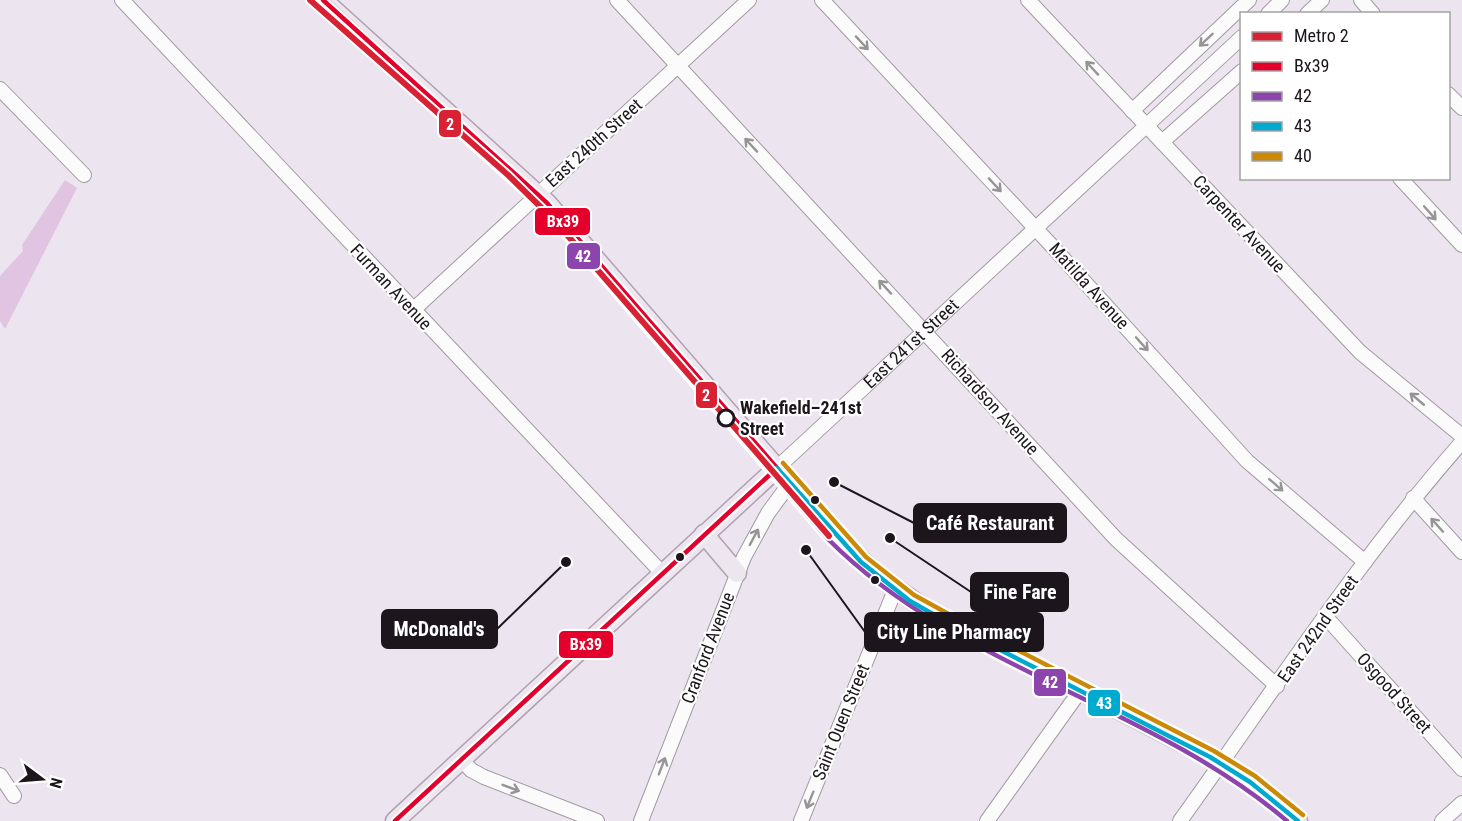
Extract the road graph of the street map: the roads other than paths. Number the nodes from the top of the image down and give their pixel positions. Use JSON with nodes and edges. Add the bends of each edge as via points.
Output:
{"nodes":[{"id":1,"x":122,"y":0,"type":"edge"},
{"id":2,"x":323,"y":0,"type":"edge"},
{"id":3,"x":617,"y":0,"type":"edge"},
{"id":4,"x":749,"y":0,"type":"edge"},
{"id":5,"x":822,"y":0,"type":"edge"},
{"id":6,"x":1029,"y":0,"type":"edge"},
{"id":7,"x":1282,"y":0,"type":"edge"},
{"id":8,"x":1322,"y":0,"type":"edge"},
{"id":9,"x":1361,"y":0,"type":"edge"},
{"id":10,"x":1245,"y":5,"type":"edge"},
{"id":11,"x":1270,"y":12,"type":"edge"},
{"id":12,"x":1308,"y":12,"type":"edge"},
{"id":13,"x":1372,"y":12,"type":"edge"},
{"id":14,"x":1240,"y":39,"type":"edge"},
{"id":15,"x":678,"y":66,"type":"junction"},
{"id":16,"x":1240,"y":73,"type":"edge"},
{"id":17,"x":0,"y":89,"type":"edge"},
{"id":18,"x":1450,"y":95,"type":"edge"},
{"id":19,"x":1462,"y":108,"type":"edge"},
{"id":20,"x":1132,"y":111,"type":"junction"},
{"id":21,"x":1147,"y":126,"type":"junction"},
{"id":22,"x":1162,"y":142,"type":"junction"},
{"id":23,"x":84,"y":175,"type":"dead end"},
{"id":24,"x":1402,"y":180,"type":"edge"},
{"id":25,"x":537,"y":194,"type":"junction"},
{"id":26,"x":1035,"y":228,"type":"junction"},
{"id":27,"x":1462,"y":245,"type":"edge"},
{"id":28,"x":413,"y":310,"type":"junction"},
{"id":29,"x":925,"y":330,"type":"junction"},
{"id":30,"x":1462,"y":436,"type":"edge"},
{"id":31,"x":1462,"y":442,"type":"edge"},
{"id":32,"x":777,"y":468,"type":"junction"},
{"id":33,"x":790,"y":483,"type":"junction"},
{"id":34,"x":1413,"y":498,"type":"junction"},
{"id":35,"x":704,"y":534,"type":"junction"},
{"id":36,"x":1462,"y":552,"type":"edge"},
{"id":37,"x":1365,"y":562,"type":"junction"},
{"id":38,"x":662,"y":573,"type":"junction"},
{"id":39,"x":737,"y":573,"type":"junction"},
{"id":40,"x":895,"y":590,"type":"junction"},
{"id":41,"x":1326,"y":617,"type":"junction"},
{"id":42,"x":1277,"y":686,"type":"junction"},
{"id":43,"x":1080,"y":691,"type":"junction"},
{"id":44,"x":461,"y":759,"type":"junction"},
{"id":45,"x":1221,"y":764,"type":"junction"},
{"id":46,"x":1462,"y":769,"type":"edge"},
{"id":47,"x":0,"y":775,"type":"edge"},
{"id":48,"x":14,"y":796,"type":"dead end"},
{"id":49,"x":1462,"y":803,"type":"edge"},
{"id":50,"x":395,"y":821,"type":"edge"},
{"id":51,"x":597,"y":821,"type":"edge"},
{"id":52,"x":641,"y":821,"type":"edge"},
{"id":53,"x":801,"y":821,"type":"edge"},
{"id":54,"x":987,"y":821,"type":"edge"},
{"id":55,"x":1180,"y":821,"type":"edge"},
{"id":56,"x":1298,"y":821,"type":"edge"},
{"id":57,"x":1442,"y":821,"type":"edge"}],
"edges":[{"from":1,"to":28,"type":"street","name":"Furman Avenue"},
{"from":2,"to":25,"type":"main road"},
{"from":3,"to":15,"type":"street","name":"Richardson Avenue"},
{"from":4,"to":15,"type":"street","name":"East 240th Street"},
{"from":5,"to":26,"type":"street","name":"Matilda Avenue","one_way":true},
{"from":20,"to":6,"type":"street","name":"Carpenter Avenue","one_way":true},
{"from":7,"to":11,"type":"street"},
{"from":8,"to":12,"type":"street"},
{"from":9,"to":13,"type":"street"},
{"from":10,"to":20,"type":"street","one_way":true},
{"from":14,"to":21,"type":"street","name":"East 241st Street"},
{"from":15,"to":25,"type":"street","name":"East 240th Street"},
{"from":29,"to":15,"type":"street","name":"Richardson Avenue","one_way":true},
{"from":16,"to":22,"type":"street"},
{"from":17,"to":23,"type":"street"},
{"from":18,"to":19,"type":"street"},
{"from":20,"to":21,"type":"street","name":"Carpenter Avenue"},
{"from":21,"to":22,"type":"street","name":"Carpenter Avenue"},
{"from":21,"to":26,"type":"street","name":"East 241st Street"},
{"from":30,"to":22,"type":"street","name":"Carpenter Avenue","one_way":true,"via":[[1360,352]]},
{"from":24,"to":27,"type":"street","one_way":true},
{"from":25,"to":28,"type":"street","name":"East 240th Street"},
{"from":25,"to":32,"type":"main road","via":[[595,255]]},
{"from":26,"to":29,"type":"street","name":"East 241st Street"},
{"from":26,"to":37,"type":"street","name":"Matilda Avenue","one_way":true,"via":[[1247,461]]},
{"from":28,"to":38,"type":"street","name":"Furman Avenue"},
{"from":29,"to":32,"type":"street","name":"East 241st Street"},
{"from":29,"to":42,"type":"street","name":"Richardson Avenue","via":[[1116,539]]},
{"from":31,"to":34,"type":"street","name":"East 242nd Street"},
{"from":32,"to":33,"type":"main road"},
{"from":32,"to":35,"type":"main road","name":"East 241st Street"},
{"from":39,"to":33,"type":"street","name":"Cranford Avenue","one_way":true,"via":[[764,519]]},
{"from":33,"to":40,"type":"main road","via":[[847,548]]},
{"from":36,"to":34,"type":"street","one_way":true},
{"from":34,"to":37,"type":"street","name":"East 242nd Street"},
{"from":35,"to":38,"type":"main road","name":"East 241st Street"},
{"from":35,"to":39,"type":"main road"},
{"from":37,"to":41,"type":"street","name":"East 242nd Street"},
{"from":38,"to":44,"type":"main road","name":"East 241st Street"},
{"from":52,"to":39,"type":"street","name":"Cranford Avenue","one_way":true},
{"from":40,"to":43,"type":"main road","via":[[943,620]]},
{"from":40,"to":53,"type":"street","name":"Saint Ouen Street","one_way":true},
{"from":41,"to":42,"type":"street","name":"East 242nd Street"},
{"from":41,"to":46,"type":"street","name":"Osgood Street"},
{"from":42,"to":45,"type":"street","name":"East 242nd Street"},
{"from":43,"to":45,"type":"main road"},
{"from":43,"to":54,"type":"street"},
{"from":44,"to":50,"type":"main road","name":"East 241st Street"},
{"from":44,"to":51,"type":"street","one_way":true,"via":[[484,777]]},
{"from":45,"to":55,"type":"street","name":"East 242nd Street"},
{"from":45,"to":56,"type":"main road","via":[[1262,790]]},
{"from":47,"to":48,"type":"street"},
{"from":49,"to":57,"type":"street"}]}
